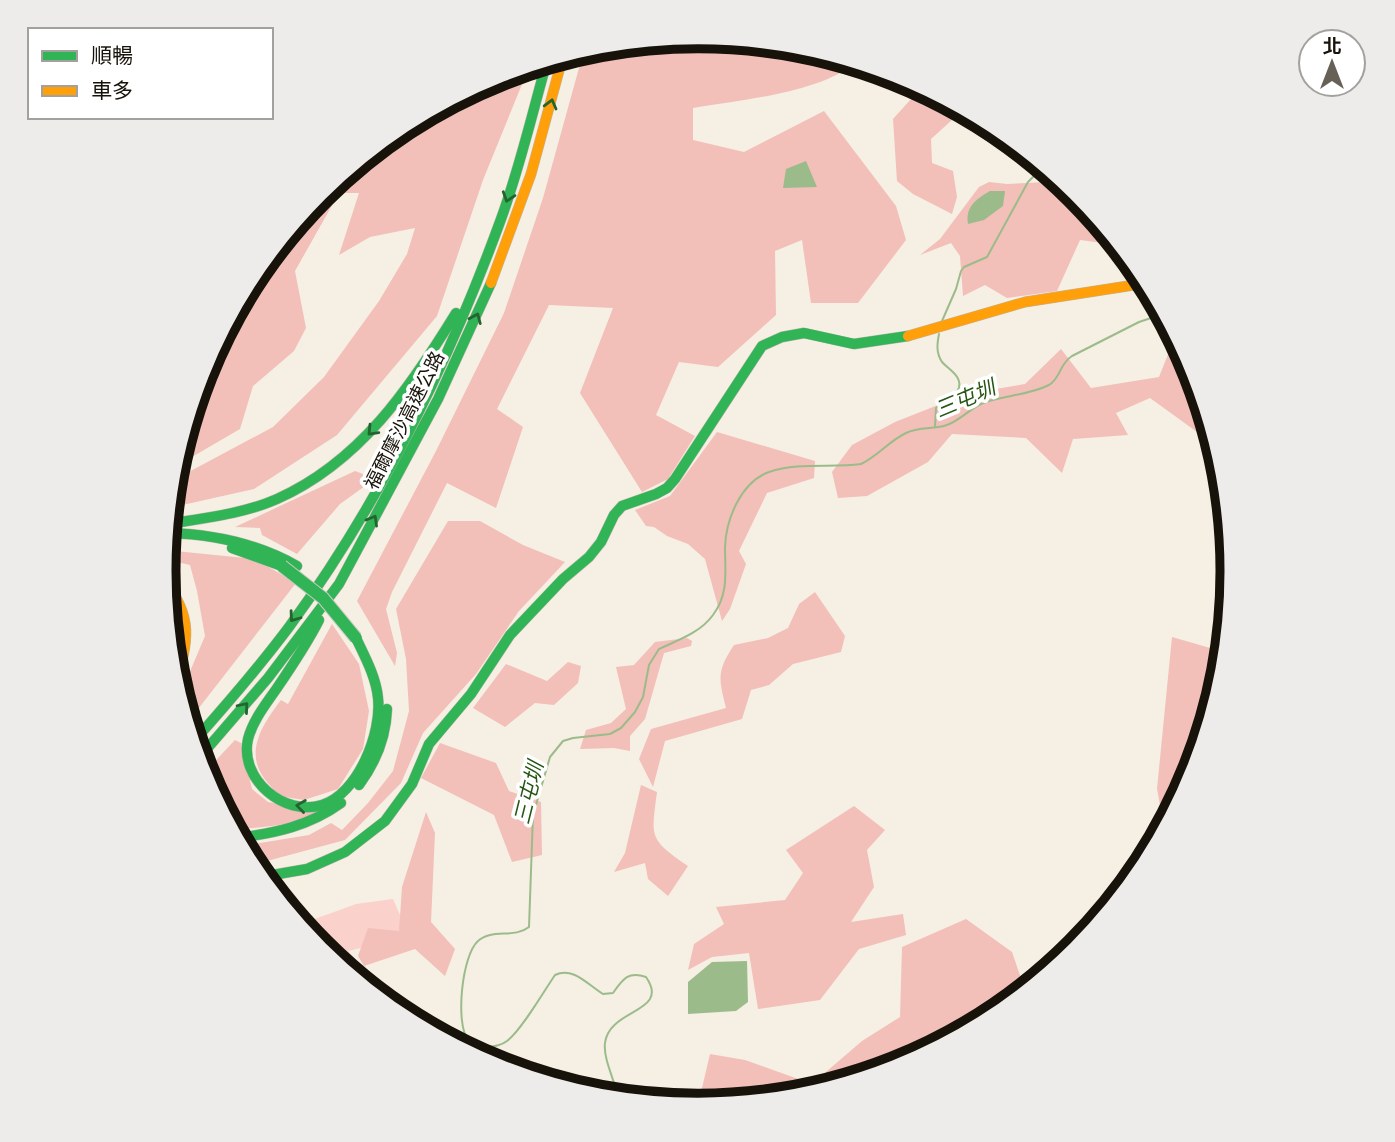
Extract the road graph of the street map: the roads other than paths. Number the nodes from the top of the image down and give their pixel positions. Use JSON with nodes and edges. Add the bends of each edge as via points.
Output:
{"nodes":[{"id":1,"x":560,"y":68,"type":"edge"},
{"id":2,"x":544,"y":73,"type":"edge"},
{"id":3,"x":479,"y":274,"type":"junction"},
{"id":4,"x":1134,"y":285,"type":"edge"},
{"id":5,"x":178,"y":522,"type":"edge"},
{"id":6,"x":177,"y":533,"type":"edge"},
{"id":7,"x":177,"y":540,"type":"edge"},
{"id":8,"x":333,"y":592,"type":"junction"},
{"id":9,"x":177,"y":598,"type":"edge"},
{"id":10,"x":358,"y":634,"type":"junction"},
{"id":11,"x":183,"y":656,"type":"edge"},
{"id":12,"x":201,"y":733,"type":"edge"},
{"id":13,"x":207,"y":749,"type":"edge"},
{"id":14,"x":248,"y":837,"type":"edge"},
{"id":15,"x":273,"y":875,"type":"edge"}],
"edges":[{"from":8,"to":1,"type":"main road","name":"福爾摩沙高速公路","one_way":true,"via":[[440,397],[485,297],[535,166]]},
{"from":2,"to":3,"type":"main road","name":"福爾摩沙高速公路","one_way":true,"via":[[519,163]]},
{"from":3,"to":5,"type":"main road","one_way":true,"via":[[399,402],[344,459],[310,484],[276,500]]},
{"from":3,"to":12,"type":"main road","name":"福爾摩沙高速公路","one_way":true,"via":[[452,340],[391,461],[327,573],[255,671]]},
{"from":4,"to":15,"type":"main road","via":[[1027,302],[864,344],[846,344],[811,333],[762,346],[675,479],[656,494],[622,506],[589,557],[504,642],[471,694],[429,744],[412,784],[385,821],[345,852],[307,869]]},
{"from":6,"to":10,"type":"main road","via":[[252,545],[297,566],[334,595]]},
{"from":7,"to":10,"type":"main road","bridge":true,"via":[[214,544],[282,566],[306,581]]},
{"from":10,"to":8,"type":"main road","one_way":true,"via":[[378,697],[369,751],[349,787],[334,801],[310,808],[284,803],[253,777],[249,737]]},
{"from":13,"to":8,"type":"main road","name":"福爾摩沙高速公路","one_way":true},
{"from":9,"to":11,"type":"main road","via":[[187,628]]},
{"from":10,"to":14,"type":"main road","via":[[384,684],[387,713],[380,751],[369,772],[353,793],[313,822]]}]}
